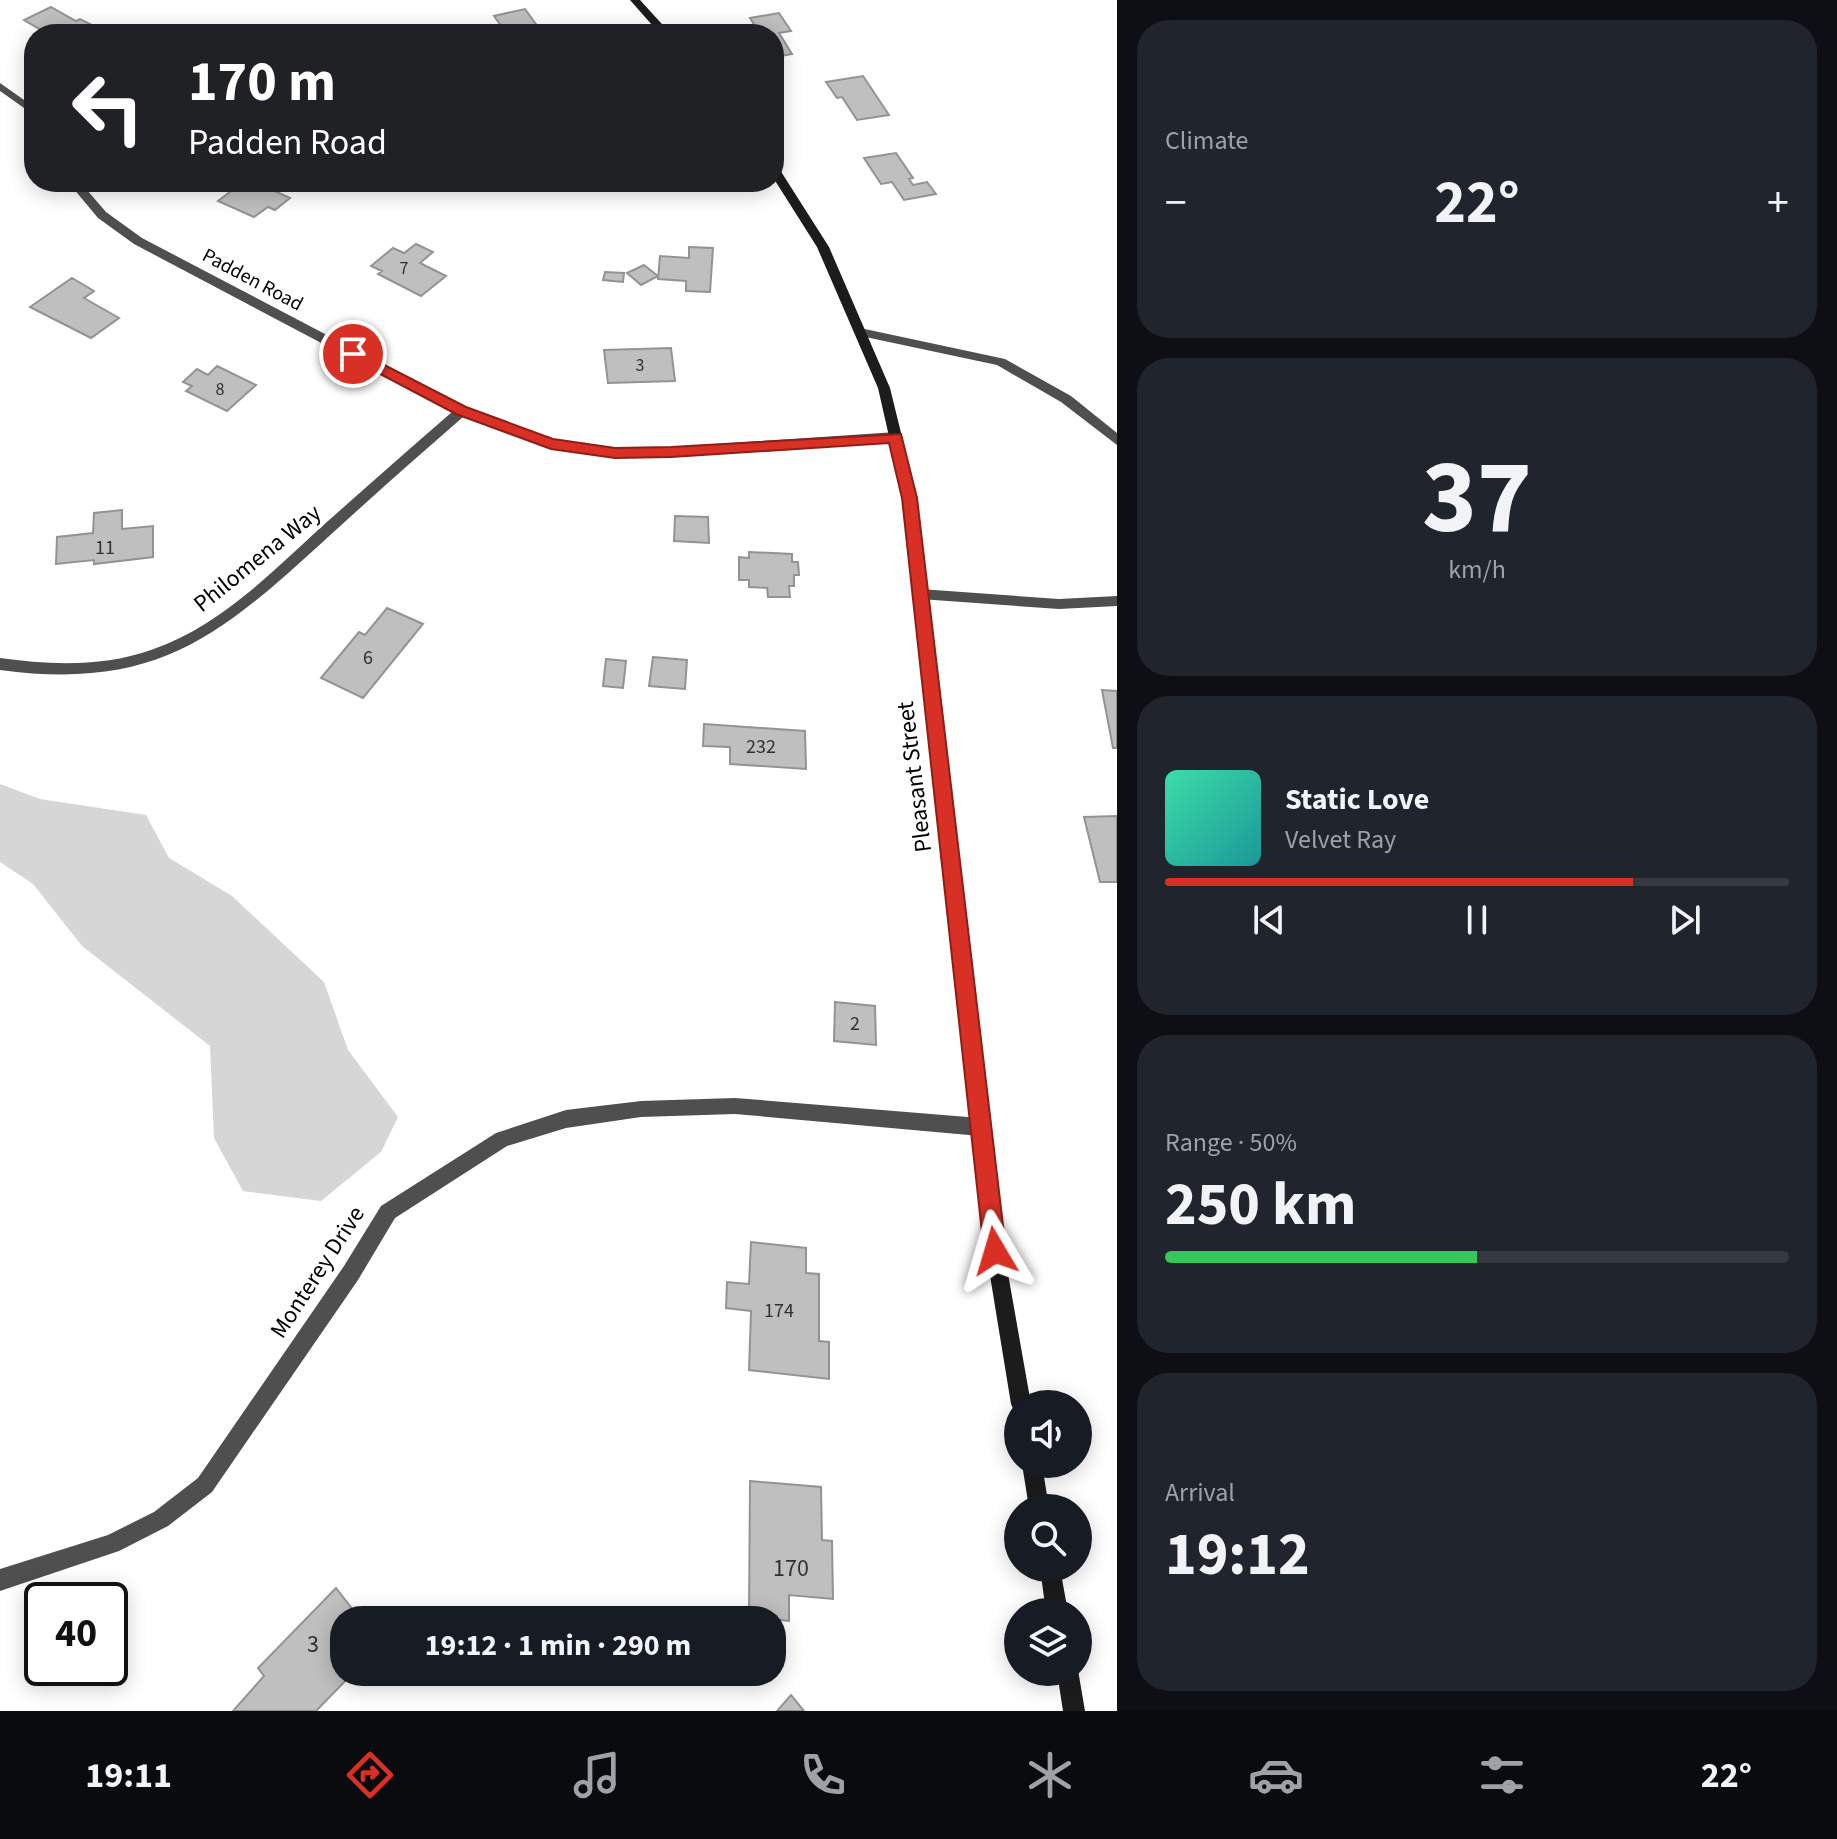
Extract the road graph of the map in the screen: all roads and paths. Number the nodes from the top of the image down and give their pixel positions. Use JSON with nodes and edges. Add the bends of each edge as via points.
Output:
{"nodes":[{"id":1,"x":635,"y":0,"type":"edge"},
{"id":2,"x":657,"y":24,"type":"edge"},
{"id":3,"x":0,"y":86,"type":"edge"},
{"id":4,"x":24,"y":104,"type":"edge"},
{"id":5,"x":784,"y":186,"type":"edge"},
{"id":6,"x":82,"y":192,"type":"edge"},
{"id":7,"x":860,"y":332,"type":"junction"},
{"id":8,"x":461,"y":411,"type":"junction"},
{"id":9,"x":896,"y":437,"type":"junction"},
{"id":10,"x":1117,"y":440,"type":"edge"},
{"id":11,"x":920,"y":594,"type":"junction"},
{"id":12,"x":1117,"y":601,"type":"edge"},
{"id":13,"x":0,"y":664,"type":"edge"},
{"id":14,"x":980,"y":1127,"type":"junction"},
{"id":15,"x":1019,"y":1390,"type":"edge"},
{"id":16,"x":0,"y":1580,"type":"edge"},
{"id":17,"x":1070,"y":1686,"type":"edge"},
{"id":18,"x":1074,"y":1711,"type":"edge"}],
"edges":[{"from":1,"to":2,"type":"street"},
{"from":3,"to":4,"type":"street"},
{"from":5,"to":7,"type":"street","name":"Pleasant Street","via":[[823,247]]},
{"from":6,"to":8,"type":"street","name":"Padden Road","via":[[102,215],[138,241]]},
{"from":7,"to":9,"type":"street","name":"Pleasant Street","via":[[884,388]]},
{"from":7,"to":10,"type":"street","via":[[1001,362],[1066,399]]},
{"from":8,"to":9,"type":"street","name":"Padden Road","via":[[551,444],[615,453]]},
{"from":8,"to":13,"type":"street","name":"Philomena Way","via":[[262,589],[203,632],[153,656],[102,668],[43,671]]},
{"from":9,"to":11,"type":"street","name":"Pleasant Street","via":[[910,498]]},
{"from":11,"to":12,"type":"street","via":[[1059,604]]},
{"from":11,"to":14,"type":"street","name":"Pleasant Street"},
{"from":14,"to":15,"type":"street","name":"Pleasant Street"},
{"from":14,"to":16,"type":"street","name":"Monterey Drive","via":[[735,1106],[641,1109],[566,1119],[502,1139],[388,1212],[205,1485],[161,1519],[112,1544]]},
{"from":17,"to":18,"type":"street"}]}
